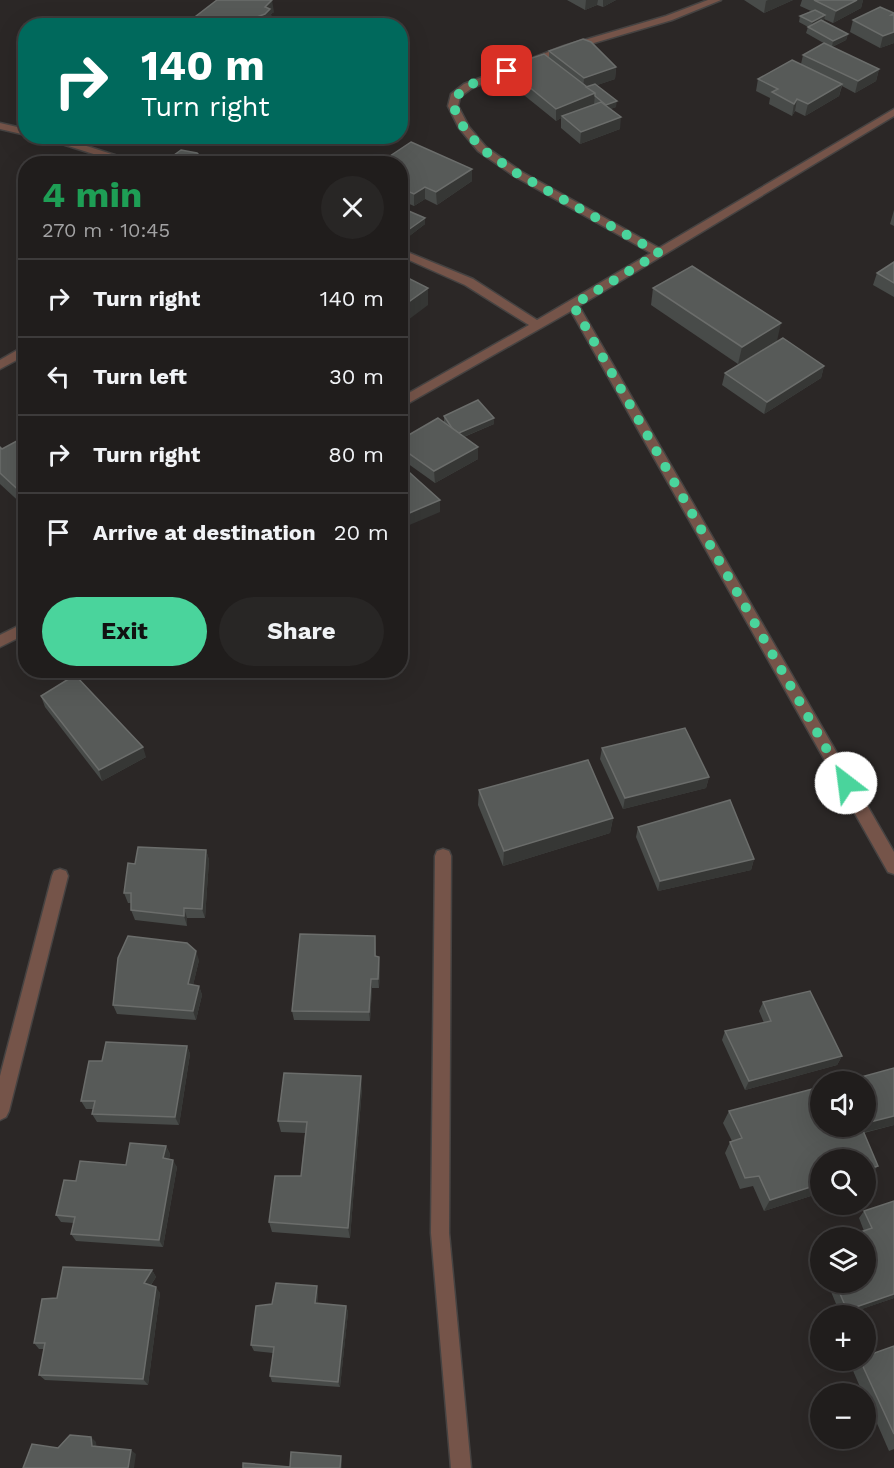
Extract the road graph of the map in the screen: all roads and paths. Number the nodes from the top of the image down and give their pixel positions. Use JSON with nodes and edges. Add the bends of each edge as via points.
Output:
{"nodes":[{"id":1,"x":716,"y":0,"type":"edge"},
{"id":2,"x":894,"y":112,"type":"edge"},
{"id":3,"x":0,"y":126,"type":"edge"},
{"id":4,"x":18,"y":130,"type":"edge"},
{"id":5,"x":69,"y":144,"type":"edge"},
{"id":6,"x":111,"y":156,"type":"edge"},
{"id":7,"x":659,"y":253,"type":"junction"},
{"id":8,"x":408,"y":255,"type":"edge"},
{"id":9,"x":573,"y":305,"type":"junction"},
{"id":10,"x":535,"y":324,"type":"junction"},
{"id":11,"x":18,"y":354,"type":"edge"},
{"id":12,"x":0,"y":365,"type":"edge"},
{"id":13,"x":408,"y":399,"type":"edge"},
{"id":14,"x":18,"y":632,"type":"edge"},
{"id":15,"x":0,"y":642,"type":"edge"},
{"id":16,"x":443,"y":856,"type":"dead end"},
{"id":17,"x":894,"y":867,"type":"edge"},
{"id":18,"x":60,"y":876,"type":"dead end"},
{"id":19,"x":0,"y":1111,"type":"edge"},
{"id":20,"x":462,"y":1468,"type":"edge"}],
"edges":[{"from":1,"to":7,"type":"street","via":[[567,48],[468,86],[455,96],[453,106],[464,128],[482,149],[518,174]]},
{"from":2,"to":7,"type":"street"},
{"from":3,"to":4,"type":"street"},
{"from":5,"to":6,"type":"street"},
{"from":7,"to":9,"type":"street"},
{"from":8,"to":10,"type":"street","via":[[469,282]]},
{"from":9,"to":10,"type":"street"},
{"from":9,"to":17,"type":"street"},
{"from":10,"to":13,"type":"street"},
{"from":11,"to":12,"type":"street"},
{"from":14,"to":15,"type":"street"},
{"from":16,"to":20,"type":"street","via":[[440,1233]]},
{"from":18,"to":19,"type":"street"}]}
